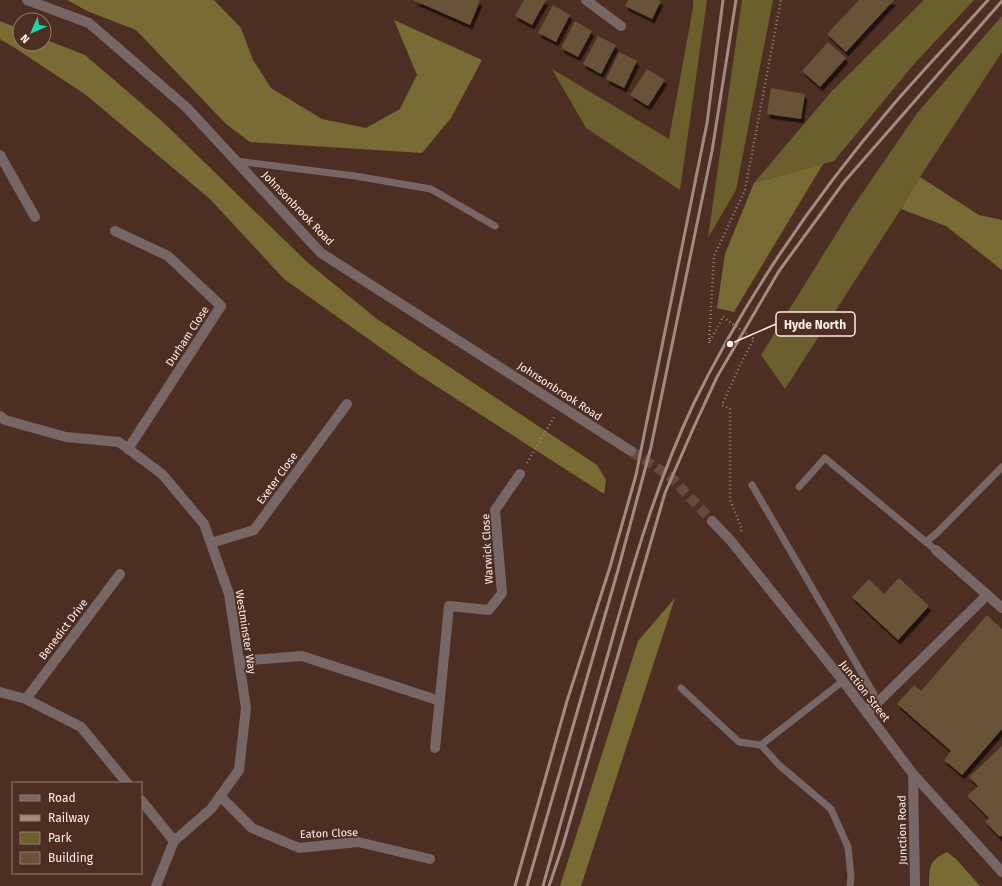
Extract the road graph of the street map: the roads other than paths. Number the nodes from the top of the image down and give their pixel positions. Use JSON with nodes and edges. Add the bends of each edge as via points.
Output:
{"nodes":[{"id":1,"x":27,"y":0,"type":"edge"},
{"id":2,"x":588,"y":1,"type":"edge"},
{"id":3,"x":621,"y":26,"type":"dead end"},
{"id":4,"x":0,"y":155,"type":"edge"},
{"id":5,"x":236,"y":161,"type":"junction"},
{"id":6,"x":35,"y":217,"type":"dead end"},
{"id":7,"x":495,"y":226,"type":"dead end"},
{"id":8,"x":116,"y":231,"type":"dead end"},
{"id":9,"x":347,"y":404,"type":"dead end"},
{"id":10,"x":2,"y":421,"type":"edge"},
{"id":11,"x":128,"y":449,"type":"junction"},
{"id":12,"x":631,"y":452,"type":"tunnel mouth"},
{"id":13,"x":1002,"y":467,"type":"edge"},
{"id":14,"x":520,"y":474,"type":"road end"},
{"id":15,"x":752,"y":485,"type":"dead end"},
{"id":16,"x":799,"y":487,"type":"dead end"},
{"id":17,"x":712,"y":521,"type":"tunnel mouth"},
{"id":18,"x":926,"y":542,"type":"junction"},
{"id":19,"x":211,"y":543,"type":"junction"},
{"id":20,"x":936,"y":550,"type":"joint"},
{"id":21,"x":120,"y":574,"type":"dead end"},
{"id":22,"x":987,"y":595,"type":"junction"},
{"id":23,"x":1002,"y":608,"type":"edge"},
{"id":24,"x":239,"y":661,"type":"junction"},
{"id":25,"x":843,"y":681,"type":"junction"},
{"id":26,"x":681,"y":688,"type":"dead end"},
{"id":27,"x":0,"y":692,"type":"edge"},
{"id":28,"x":26,"y":699,"type":"junction"},
{"id":29,"x":440,"y":700,"type":"junction"},
{"id":30,"x":868,"y":713,"type":"junction"},
{"id":31,"x":761,"y":745,"type":"junction"},
{"id":32,"x":435,"y":748,"type":"dead end"},
{"id":33,"x":913,"y":774,"type":"junction"},
{"id":34,"x":126,"y":782,"type":"edge"},
{"id":35,"x":220,"y":796,"type":"junction"},
{"id":36,"x":142,"y":801,"type":"edge"},
{"id":37,"x":174,"y":841,"type":"junction"},
{"id":38,"x":430,"y":859,"type":"dead end"},
{"id":39,"x":1002,"y":872,"type":"edge"},
{"id":40,"x":156,"y":886,"type":"edge"},
{"id":41,"x":850,"y":886,"type":"edge"},
{"id":42,"x":915,"y":886,"type":"edge"}],
"edges":[{"from":1,"to":5,"type":"street","name":"Johnsonbrook Road","via":[[89,23],[187,108]]},
{"from":2,"to":3,"type":"street"},
{"from":4,"to":6,"type":"street"},
{"from":5,"to":7,"type":"lane","via":[[355,176],[431,189]]},
{"from":5,"to":12,"type":"street","name":"Johnsonbrook Road","via":[[321,253]]},
{"from":8,"to":11,"type":"street","name":"Durham Close","via":[[168,256],[221,306]]},
{"from":9,"to":19,"type":"street","name":"Exeter Close","via":[[254,530]]},
{"from":10,"to":11,"type":"street","name":"Westminster Way","via":[[66,437],[119,442]]},
{"from":11,"to":19,"type":"street","name":"Westminster Way","via":[[162,474],[204,524]]},
{"from":13,"to":18,"type":"lane"},
{"from":14,"to":29,"type":"street","name":"Warwick Close","via":[[495,510],[502,592],[489,610],[449,606]]},
{"from":15,"to":30,"type":"lane","via":[[874,694]]},
{"from":16,"to":18,"type":"lane","via":[[825,458]]},
{"from":17,"to":25,"type":"street","name":"Junction Street","via":[[731,541]]},
{"from":18,"to":20,"type":"lane"},
{"from":19,"to":24,"type":"street","name":"Westminster Way","via":[[229,594]]},
{"from":20,"to":22,"type":"street"},
{"from":21,"to":28,"type":"street","name":"Benedict Drive"},
{"from":22,"to":23,"type":"street"},
{"from":22,"to":30,"type":"street"},
{"from":24,"to":29,"type":"street","via":[[302,656]]},
{"from":24,"to":35,"type":"street","name":"Westminster Way","via":[[246,708],[239,770]]},
{"from":25,"to":30,"type":"street","name":"Junction Street"},
{"from":25,"to":31,"type":"lane"},
{"from":26,"to":31,"type":"lane","via":[[739,742]]},
{"from":27,"to":28,"type":"street"},
{"from":28,"to":34,"type":"street","via":[[81,727]]},
{"from":29,"to":32,"type":"street","name":"Warwick Close"},
{"from":30,"to":33,"type":"street","name":"Junction Street"},
{"from":31,"to":41,"type":"lane","via":[[779,765],[832,809],[848,847]]},
{"from":33,"to":39,"type":"street","name":"Junction Street"},
{"from":33,"to":42,"type":"street","name":"Junction Road"},
{"from":35,"to":37,"type":"street","name":"Westminster Way","via":[[211,809]]},
{"from":35,"to":38,"type":"street","name":"Eaton Close","via":[[252,828],[299,848],[358,842]]},
{"from":36,"to":37,"type":"street"},
{"from":37,"to":40,"type":"street","name":"Westminster Way"}]}
